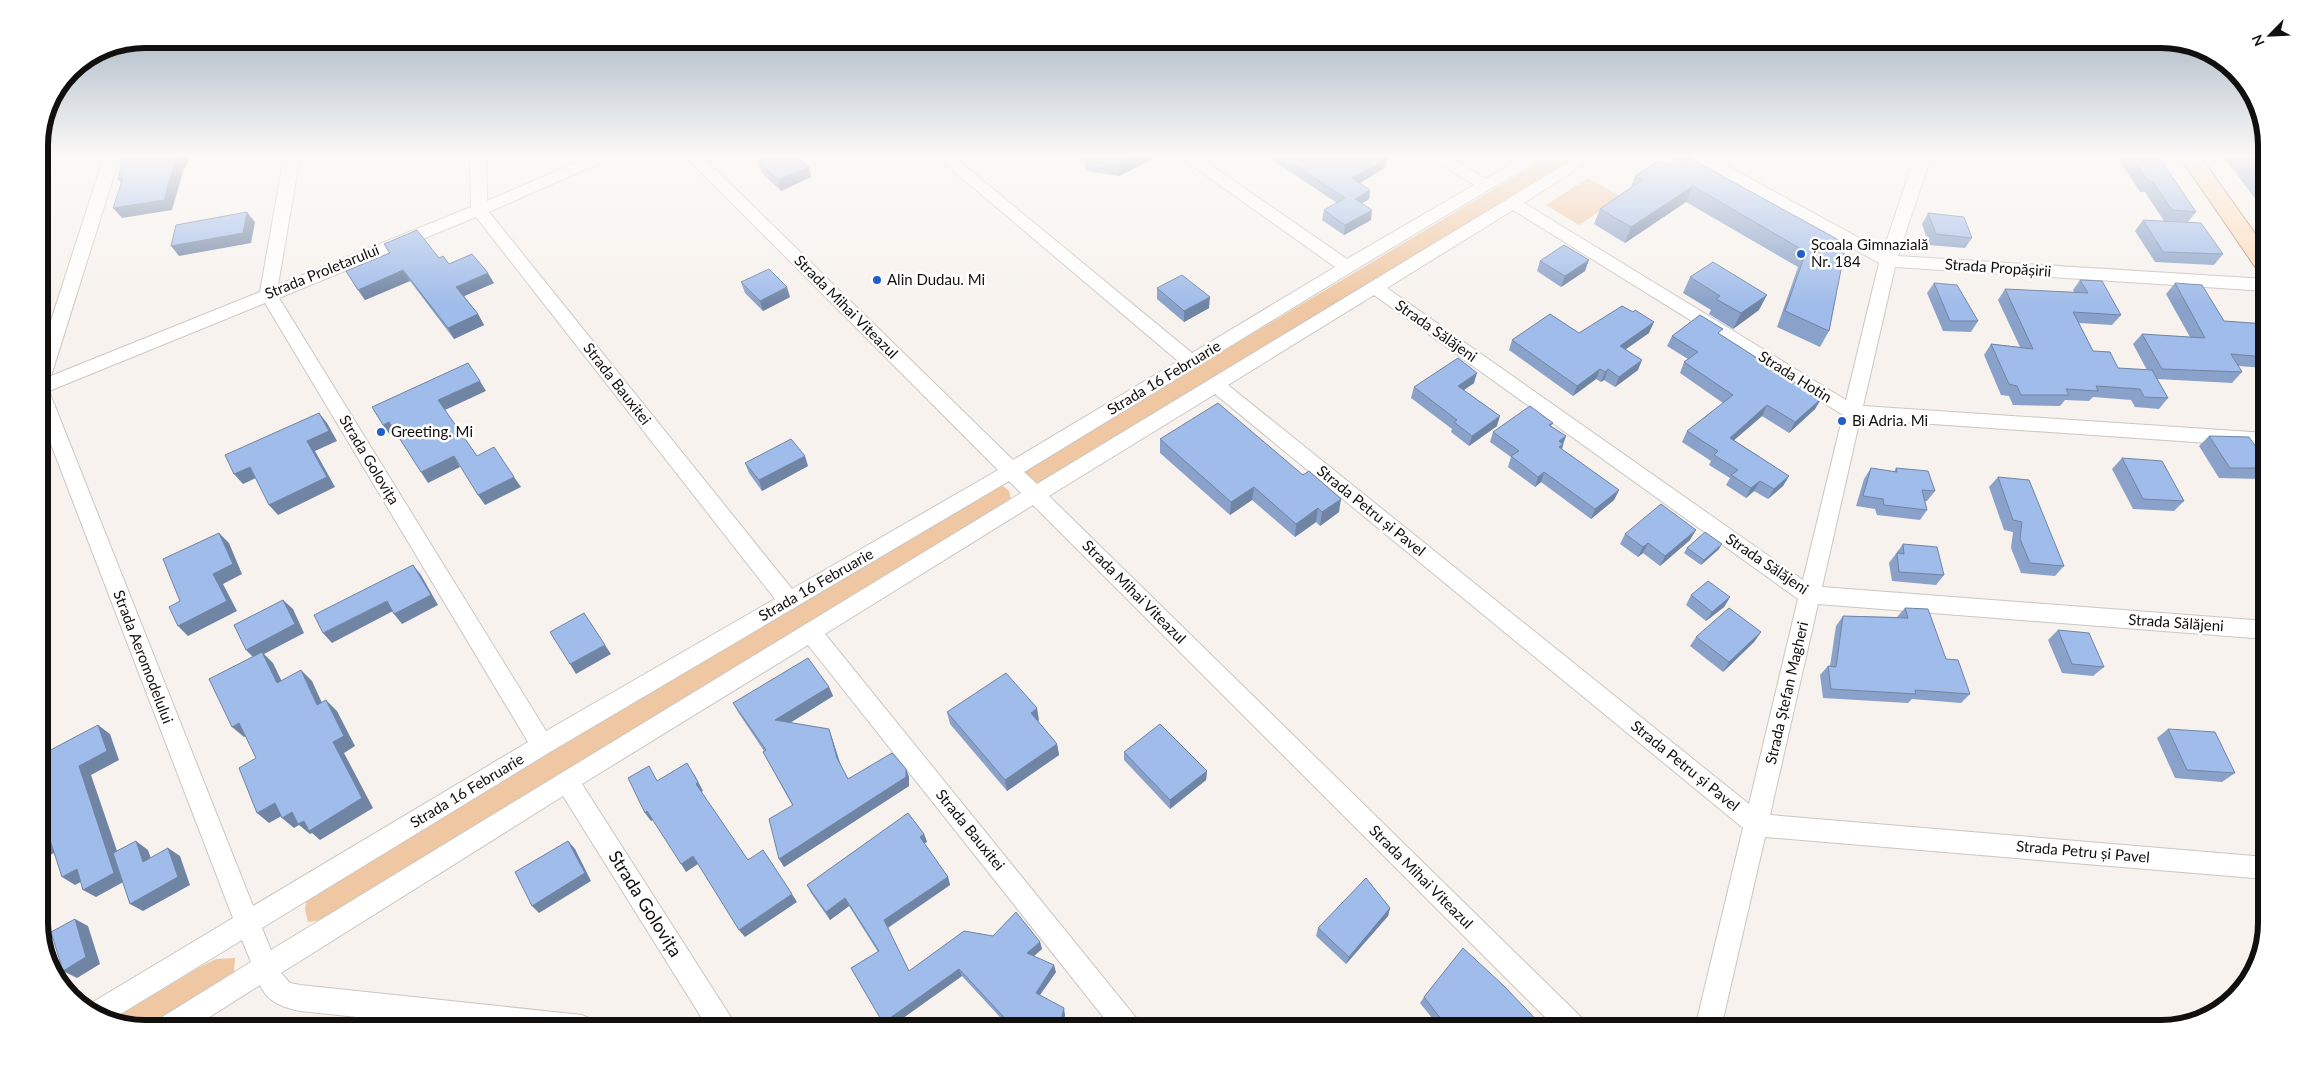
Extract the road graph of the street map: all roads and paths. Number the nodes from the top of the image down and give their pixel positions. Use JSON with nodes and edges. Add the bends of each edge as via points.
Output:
{"nodes":[{"id":1,"x":96,"y":206,"type":"edge"},
{"id":2,"x":283,"y":206,"type":"edge"},
{"id":3,"x":479,"y":206,"type":"edge"},
{"id":4,"x":489,"y":206,"type":"edge"},
{"id":5,"x":743,"y":206,"type":"edge"},
{"id":6,"x":1003,"y":206,"type":"edge"},
{"id":7,"x":1259,"y":206,"type":"edge"},
{"id":8,"x":1450,"y":206,"type":"edge"},
{"id":9,"x":1506,"y":206,"type":"edge"},
{"id":10,"x":1518,"y":206,"type":"edge"},
{"id":11,"x":1788,"y":206,"type":"edge"},
{"id":12,"x":1906,"y":206,"type":"edge"},
{"id":13,"x":2226,"y":206,"type":"edge"},
{"id":14,"x":479,"y":210,"type":"junction"},
{"id":15,"x":2257,"y":249,"type":"edge"},
{"id":16,"x":1888,"y":261,"type":"junction"},
{"id":17,"x":1347,"y":267,"type":"junction"},
{"id":18,"x":2257,"y":284,"type":"edge"},
{"id":19,"x":1374,"y":287,"type":"junction"},
{"id":20,"x":268,"y":294,"type":"junction"},
{"id":21,"x":48,"y":359,"type":"edge"},
{"id":22,"x":1190,"y":362,"type":"junction"},
{"id":23,"x":48,"y":384,"type":"edge"},
{"id":24,"x":1216,"y":385,"type":"junction"},
{"id":25,"x":48,"y":411,"type":"edge"},
{"id":26,"x":1852,"y":412,"type":"junction"},
{"id":27,"x":2257,"y":439,"type":"edge"},
{"id":28,"x":1011,"y":471,"type":"junction"},
{"id":29,"x":1035,"y":495,"type":"junction"},
{"id":30,"x":1809,"y":595,"type":"junction"},
{"id":31,"x":788,"y":601,"type":"junction"},
{"id":32,"x":2258,"y":629,"type":"edge"},
{"id":33,"x":810,"y":632,"type":"junction"},
{"id":34,"x":542,"y":745,"type":"junction"},
{"id":35,"x":567,"y":781,"type":"junction"},
{"id":36,"x":1757,"y":825,"type":"junction"},
{"id":37,"x":2258,"y":867,"type":"edge"},
{"id":38,"x":248,"y":925,"type":"junction"},
{"id":39,"x":266,"y":969,"type":"junction"},
{"id":40,"x":104,"y":1010,"type":"edge"},
{"id":41,"x":181,"y":1020,"type":"edge"},
{"id":42,"x":507,"y":1020,"type":"edge"},
{"id":43,"x":718,"y":1020,"type":"edge"},
{"id":44,"x":1122,"y":1020,"type":"edge"},
{"id":45,"x":1566,"y":1020,"type":"edge"},
{"id":46,"x":1710,"y":1020,"type":"edge"}],
"edges":[{"from":1,"to":21,"type":"street"},
{"from":2,"to":20,"type":"street"},
{"from":3,"to":14,"type":"street"},
{"from":4,"to":14,"type":"street","name":"Strada Proletarului"},
{"from":5,"to":28,"type":"street","name":"Strada Mihai Viteazul"},
{"from":6,"to":22,"type":"street"},
{"from":7,"to":17,"type":"street"},
{"from":8,"to":17,"type":"street","name":"Strada 16 Februarie"},
{"from":9,"to":19,"type":"street"},
{"from":10,"to":26,"type":"street","name":"Strada Hotin"},
{"from":11,"to":16,"type":"street","name":"Strada Propășirii"},
{"from":12,"to":16,"type":"street","name":"Strada Ștefan Magheri"},
{"from":13,"to":15,"type":"main road"},
{"from":14,"to":20,"type":"street","name":"Strada Proletarului"},
{"from":14,"to":31,"type":"street","name":"Strada Bauxitei"},
{"from":16,"to":18,"type":"street","name":"Strada Propășirii"},
{"from":16,"to":26,"type":"street","name":"Strada Ștefan Magheri"},
{"from":17,"to":22,"type":"street","name":"Strada 16 Februarie"},
{"from":19,"to":24,"type":"street"},
{"from":19,"to":30,"type":"street","name":"Strada Sălăjeni"},
{"from":20,"to":23,"type":"street","name":"Strada Proletarului"},
{"from":20,"to":34,"type":"street","name":"Strada Golovița"},
{"from":22,"to":28,"type":"street","name":"Strada 16 Februarie"},
{"from":24,"to":29,"type":"street"},
{"from":24,"to":36,"type":"street","name":"Strada Petru și Pavel"},
{"from":25,"to":38,"type":"street","name":"Strada Aeromodelului"},
{"from":26,"to":27,"type":"street","name":"Strada Hotin"},
{"from":26,"to":30,"type":"street","name":"Strada Ștefan Magheri"},
{"from":28,"to":29,"type":"street","name":"Strada Mihai Viteazul"},
{"from":28,"to":31,"type":"street","name":"Strada 16 Februarie"},
{"from":29,"to":33,"type":"street"},
{"from":29,"to":45,"type":"street","name":"Strada Mihai Viteazul"},
{"from":30,"to":32,"type":"street","name":"Strada Sălăjeni"},
{"from":30,"to":36,"type":"street","name":"Strada Ștefan Magheri"},
{"from":31,"to":34,"type":"street","name":"Strada 16 Februarie"},
{"from":33,"to":35,"type":"street"},
{"from":33,"to":44,"type":"street","name":"Strada Bauxitei"},
{"from":34,"to":38,"type":"street","name":"Strada 16 Februarie"},
{"from":35,"to":39,"type":"street"},
{"from":35,"to":43,"type":"street","name":"Strada Golovița"},
{"from":36,"to":37,"type":"street","name":"Strada Petru și Pavel"},
{"from":36,"to":46,"type":"street","name":"Strada Ștefan Magheri"},
{"from":38,"to":39,"type":"street","name":"Strada Aeromodelului"},
{"from":38,"to":40,"type":"street","name":"Strada 16 Februarie"},
{"from":39,"to":41,"type":"street"},
{"from":39,"to":42,"type":"street","name":"Strada Aeromodelului","via":[[273,985],[284,994],[300,998]]}]}
